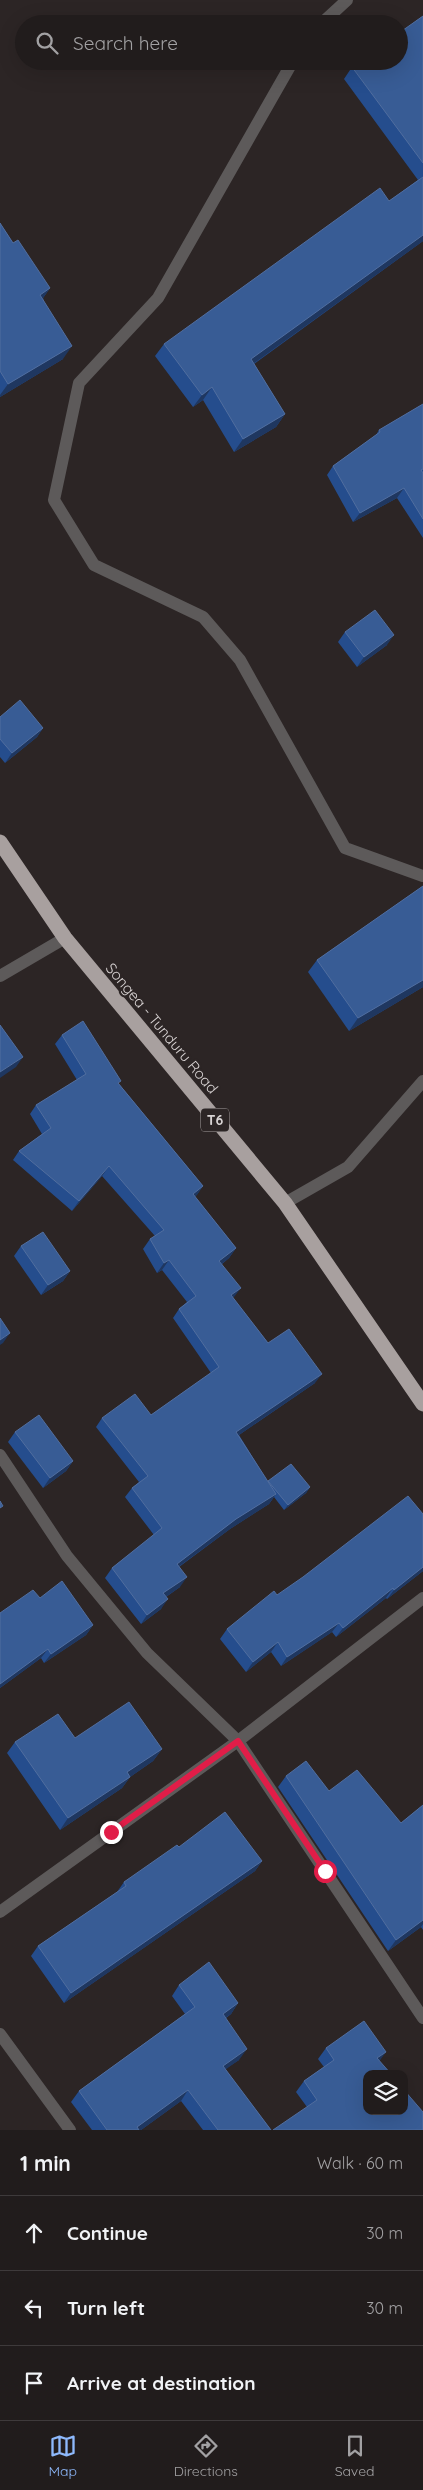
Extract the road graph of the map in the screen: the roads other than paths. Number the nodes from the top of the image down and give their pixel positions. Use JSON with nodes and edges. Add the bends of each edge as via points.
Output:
{"nodes":[{"id":1,"x":347,"y":0,"type":"edge"},
{"id":2,"x":331,"y":15,"type":"edge"},
{"id":3,"x":288,"y":70,"type":"edge"},
{"id":4,"x":0,"y":842,"type":"edge"},
{"id":5,"x":423,"y":876,"type":"edge"},
{"id":6,"x":65,"y":938,"type":"junction"},
{"id":7,"x":0,"y":976,"type":"edge"},
{"id":8,"x":423,"y":1080,"type":"edge"},
{"id":9,"x":285,"y":1204,"type":"junction"},
{"id":10,"x":423,"y":1404,"type":"edge"},
{"id":11,"x":0,"y":1455,"type":"edge"},
{"id":12,"x":423,"y":1598,"type":"edge"},
{"id":13,"x":238,"y":1741,"type":"junction"},
{"id":14,"x":0,"y":1912,"type":"edge"},
{"id":15,"x":423,"y":2018,"type":"edge"},
{"id":16,"x":0,"y":2034,"type":"edge"},
{"id":17,"x":70,"y":2130,"type":"edge"}],
"edges":[{"from":1,"to":2,"type":"street"},
{"from":3,"to":5,"type":"street","via":[[158,298],[79,383],[54,500],[94,565],[203,617],[240,660],[345,848]]},
{"from":4,"to":6,"type":"highway","name":"Songea - Tunduru Road","number":"T6"},
{"from":6,"to":7,"type":"street"},
{"from":6,"to":9,"type":"highway","name":"Songea - Tunduru Road","number":"T6"},
{"from":8,"to":9,"type":"street","via":[[348,1166]]},
{"from":9,"to":10,"type":"highway","name":"Songea - Tunduru Road","number":"T6"},
{"from":11,"to":13,"type":"street","via":[[67,1556],[147,1653]]},
{"from":12,"to":13,"type":"street"},
{"from":13,"to":14,"type":"street"},
{"from":13,"to":15,"type":"street"},
{"from":16,"to":17,"type":"street"}]}
